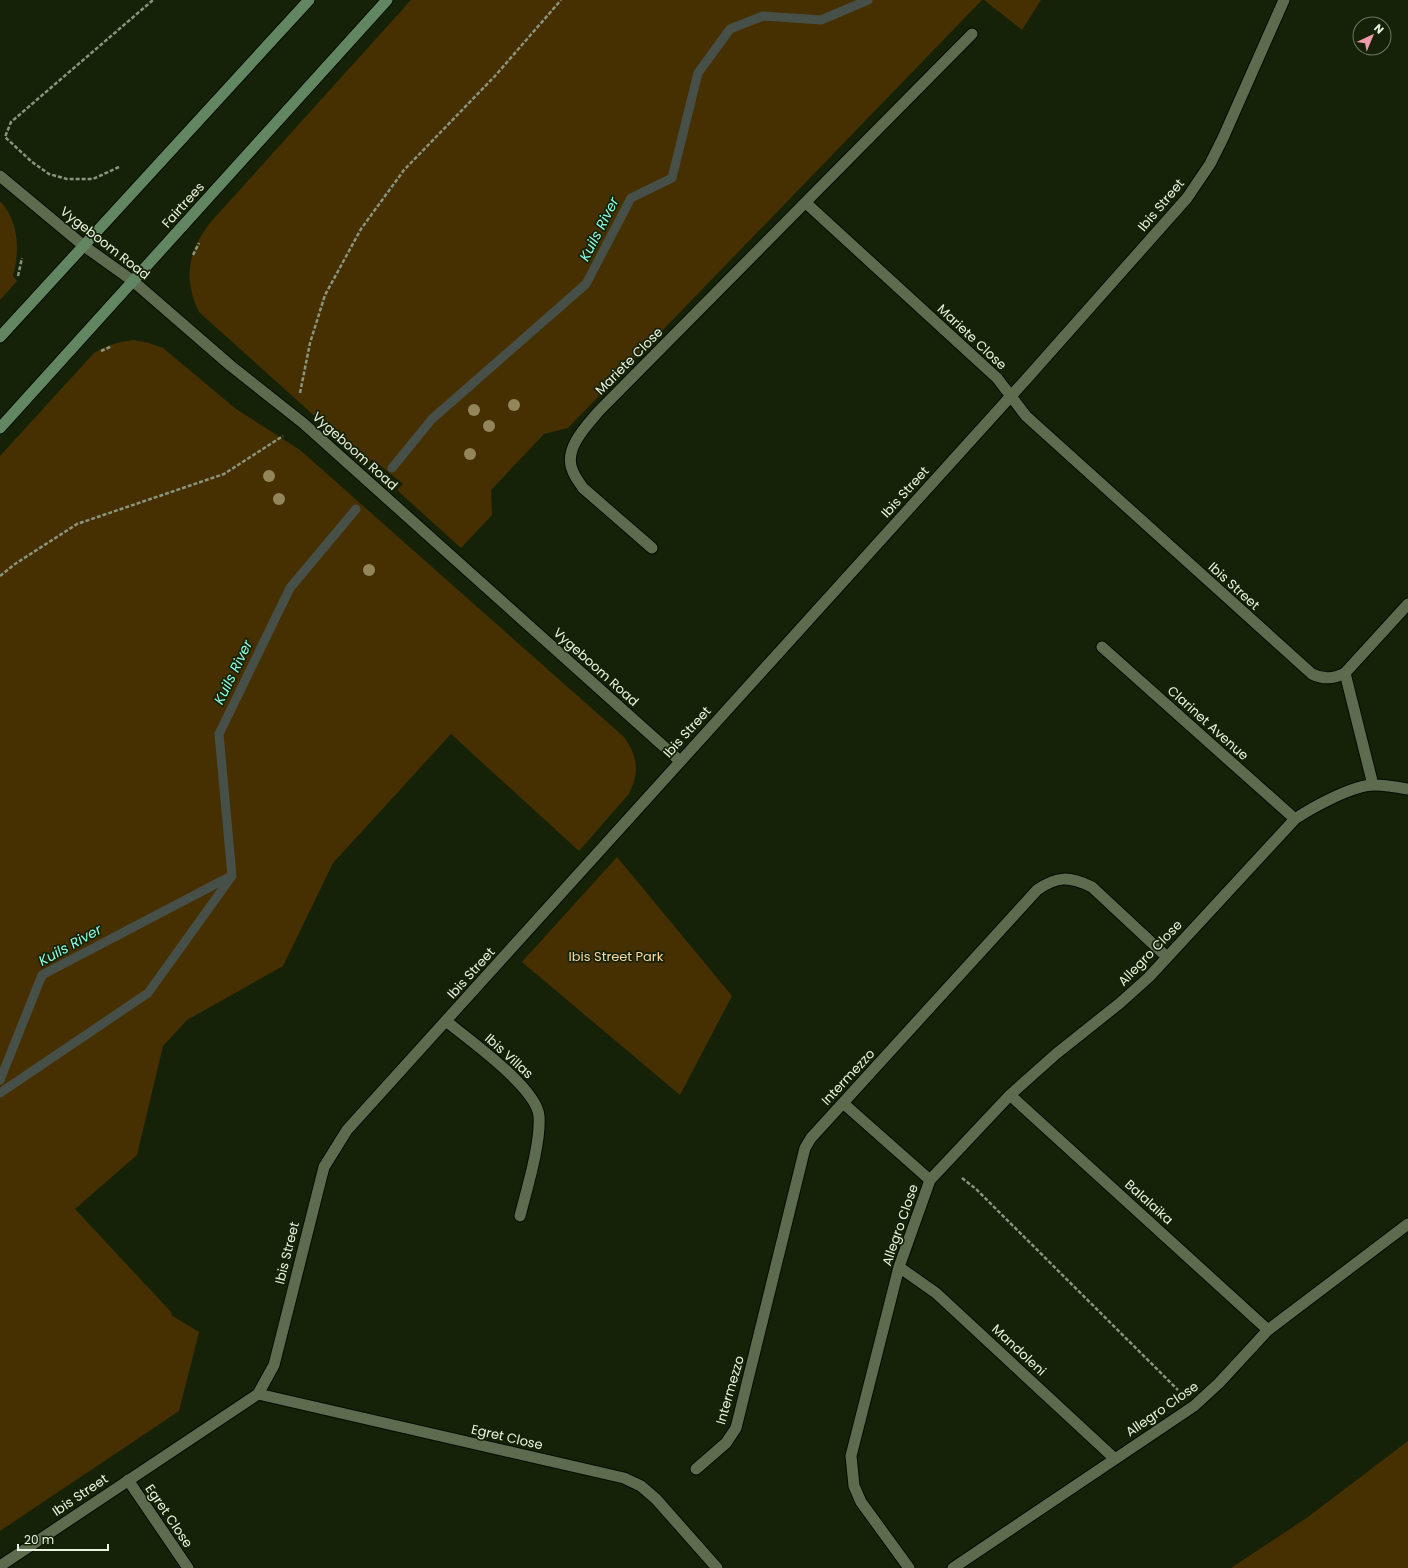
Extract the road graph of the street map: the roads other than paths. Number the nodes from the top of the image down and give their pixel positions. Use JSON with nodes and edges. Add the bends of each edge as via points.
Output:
{"nodes":[{"id":1,"x":309,"y":0,"type":"edge"},
{"id":2,"x":387,"y":0,"type":"edge"},
{"id":3,"x":1284,"y":0,"type":"edge"},
{"id":4,"x":972,"y":34,"type":"dead end"},
{"id":5,"x":0,"y":176,"type":"edge"},
{"id":6,"x":806,"y":203,"type":"junction"},
{"id":7,"x":84,"y":246,"type":"junction"},
{"id":8,"x":133,"y":281,"type":"junction"},
{"id":9,"x":0,"y":337,"type":"edge"},
{"id":10,"x":1011,"y":396,"type":"junction"},
{"id":11,"x":0,"y":428,"type":"edge"},
{"id":12,"x":652,"y":548,"type":"dead end"},
{"id":13,"x":1408,"y":604,"type":"edge"},
{"id":14,"x":1102,"y":647,"type":"dead end"},
{"id":15,"x":1345,"y":672,"type":"junction"},
{"id":16,"x":680,"y":761,"type":"junction"},
{"id":17,"x":1373,"y":785,"type":"junction"},
{"id":18,"x":1408,"y":789,"type":"edge"},
{"id":19,"x":1295,"y":819,"type":"junction"},
{"id":20,"x":1167,"y":957,"type":"junction"},
{"id":21,"x":446,"y":1021,"type":"junction"},
{"id":22,"x":1010,"y":1095,"type":"junction"},
{"id":23,"x":843,"y":1103,"type":"junction"},
{"id":24,"x":930,"y":1180,"type":"junction"},
{"id":25,"x":520,"y":1216,"type":"dead end"},
{"id":26,"x":1408,"y":1224,"type":"edge"},
{"id":27,"x":899,"y":1267,"type":"junction"},
{"id":28,"x":1268,"y":1330,"type":"junction"},
{"id":29,"x":258,"y":1394,"type":"junction"},
{"id":30,"x":1115,"y":1459,"type":"junction"},
{"id":31,"x":696,"y":1469,"type":"dead end"},
{"id":32,"x":128,"y":1480,"type":"junction"},
{"id":33,"x":0,"y":1566,"type":"edge"},
{"id":34,"x":188,"y":1568,"type":"edge"},
{"id":35,"x":717,"y":1568,"type":"edge"},
{"id":36,"x":909,"y":1568,"type":"edge"},
{"id":37,"x":954,"y":1568,"type":"edge"}],
"edges":[{"from":1,"to":7,"type":"main road"},
{"from":2,"to":8,"type":"main road","name":"Fairtrees"},
{"from":3,"to":10,"type":"street","name":"Ibis Street","via":[[1223,138],[1210,164],[1187,198]]},
{"from":4,"to":6,"type":"street","name":"Mariete Close"},
{"from":5,"to":7,"type":"street","name":"Vygeboom Road"},
{"from":6,"to":10,"type":"street","name":"Mariete Close","via":[[997,378]]},
{"from":6,"to":12,"type":"street","name":"Mariete Close","via":[[581,431],[572,452],[571,468],[583,488]]},
{"from":7,"to":8,"type":"street","name":"Vygeboom Road"},
{"from":7,"to":9,"type":"main road"},
{"from":8,"to":11,"type":"main road","name":"Fairtrees"},
{"from":8,"to":16,"type":"street","name":"Vygeboom Road","via":[[231,366],[303,423]]},
{"from":10,"to":15,"type":"street","name":"Ibis Street","via":[[1026,416],[1306,670],[1320,678],[1328,679]]},
{"from":10,"to":16,"type":"street","name":"Ibis Street"},
{"from":13,"to":15,"type":"street","name":"Ibis Street"},
{"from":14,"to":19,"type":"street","name":"Clarinet Avenue"},
{"from":15,"to":17,"type":"street"},
{"from":16,"to":21,"type":"street","name":"Ibis Street"},
{"from":17,"to":18,"type":"street","name":"Allegro Close"},
{"from":17,"to":19,"type":"street","name":"Allegro Close","via":[[1342,794]]},
{"from":19,"to":20,"type":"street","name":"Allegro Close"},
{"from":20,"to":22,"type":"street","name":"Allegro Close","via":[[1120,1003]]},
{"from":20,"to":23,"type":"street","name":"Intermezzo","via":[[1092,887],[1080,881],[1062,878],[1049,881],[1037,890]]},
{"from":21,"to":25,"type":"street","name":"Ibis Villas","via":[[525,1088],[539,1115],[531,1172]]},
{"from":21,"to":29,"type":"street","name":"Ibis Street","via":[[347,1130],[324,1167],[274,1365]]},
{"from":22,"to":24,"type":"street","name":"Allegro Close"},
{"from":22,"to":28,"type":"street","name":"Balalaika"},
{"from":23,"to":24,"type":"street","name":"Allegro Close"},
{"from":23,"to":31,"type":"street","name":"Intermezzo","via":[[817,1129],[805,1148],[736,1428],[726,1443]]},
{"from":24,"to":27,"type":"street","name":"Allegro Close"},
{"from":26,"to":28,"type":"street","name":"Allegro Close"},
{"from":27,"to":30,"type":"street","name":"Mandoleni","via":[[936,1293]]},
{"from":27,"to":36,"type":"street","name":"Allegro Close","via":[[851,1456],[854,1486],[861,1502]]},
{"from":28,"to":30,"type":"street","name":"Allegro Close","via":[[1194,1406]]},
{"from":29,"to":32,"type":"street","name":"Ibis Street"},
{"from":29,"to":35,"type":"street","name":"Egret Close","via":[[624,1478],[640,1486],[656,1499]]},
{"from":30,"to":37,"type":"street","name":"Allegro Close"},
{"from":32,"to":33,"type":"street","name":"Ibis Street"},
{"from":32,"to":34,"type":"street","name":"Egret Close"}]}
